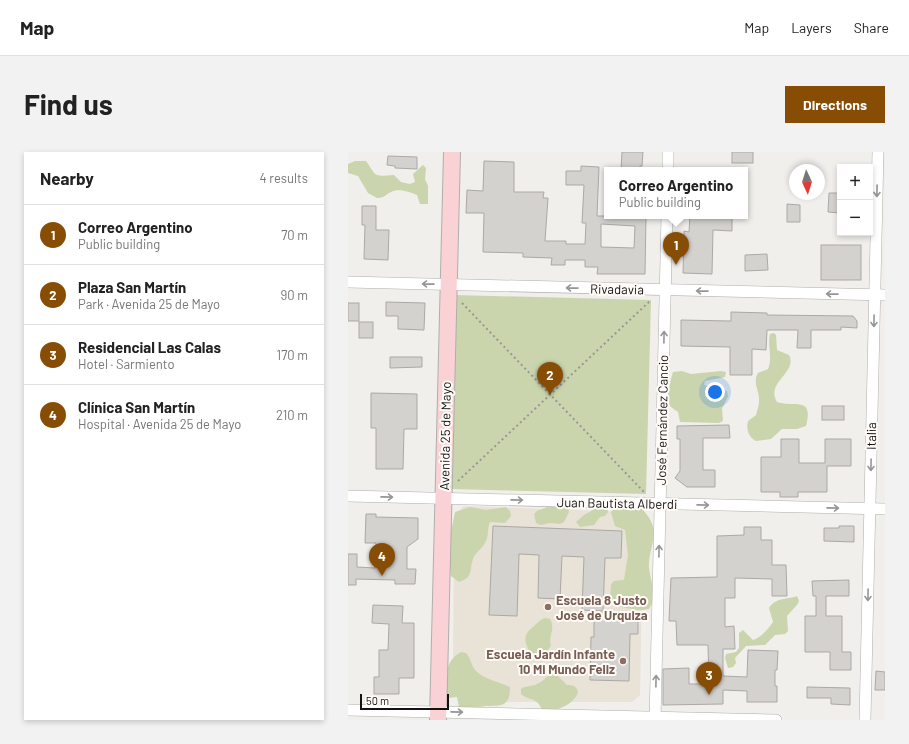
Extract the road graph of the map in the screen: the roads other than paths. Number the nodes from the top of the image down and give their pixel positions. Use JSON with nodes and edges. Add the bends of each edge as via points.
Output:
{"nodes":[{"id":1,"x":452,"y":152,"type":"edge"},
{"id":2,"x":668,"y":152,"type":"edge"},
{"id":3,"x":878,"y":152,"type":"edge"},
{"id":4,"x":668,"y":167,"type":"edge"},
{"id":5,"x":667,"y":219,"type":"edge"},
{"id":6,"x":348,"y":282,"type":"edge"},
{"id":7,"x":449,"y":285,"type":"junction"},
{"id":8,"x":665,"y":290,"type":"junction"},
{"id":9,"x":880,"y":295,"type":"edge"},
{"id":10,"x":348,"y":496,"type":"edge"},
{"id":11,"x":443,"y":499,"type":"junction"},
{"id":12,"x":660,"y":504,"type":"junction"},
{"id":13,"x":870,"y":509,"type":"junction"},
{"id":14,"x":885,"y":509,"type":"edge"},
{"id":15,"x":348,"y":710,"type":"edge"},
{"id":16,"x":438,"y":716,"type":"edge"},
{"id":17,"x":655,"y":719,"type":"edge"},
{"id":18,"x":776,"y":720,"type":"edge"},
{"id":19,"x":865,"y":720,"type":"edge"}],
"edges":[{"from":1,"to":7,"type":"main road","name":"Avenida 25 de Mayo"},
{"from":2,"to":4,"type":"street"},
{"from":3,"to":9,"type":"street","name":"Italia","one_way":true},
{"from":5,"to":8,"type":"street","name":"José Fernández Cancio"},
{"from":7,"to":6,"type":"street","name":"Rivadavia","one_way":true},
{"from":8,"to":7,"type":"street","name":"Rivadavia","one_way":true},
{"from":7,"to":11,"type":"main road","name":"Avenida 25 de Mayo"},
{"from":9,"to":8,"type":"street","name":"Rivadavia","one_way":true},
{"from":12,"to":8,"type":"street","name":"José Fernández Cancio","one_way":true},
{"from":9,"to":13,"type":"street","name":"Italia","one_way":true},
{"from":10,"to":11,"type":"street","name":"Juan Bautista Alberdi","one_way":true},
{"from":11,"to":12,"type":"street","name":"Juan Bautista Alberdi","one_way":true},
{"from":11,"to":16,"type":"main road","name":"Avenida 25 de Mayo"},
{"from":12,"to":13,"type":"street","name":"Juan Bautista Alberdi","one_way":true},
{"from":17,"to":12,"type":"street","name":"José Fernández Cancio","one_way":true},
{"from":13,"to":14,"type":"street","name":"Juan Bautista Alberdi"},
{"from":13,"to":19,"type":"street","name":"Italia","one_way":true},
{"from":15,"to":16,"type":"street"},
{"from":16,"to":17,"type":"street","one_way":true},
{"from":17,"to":18,"type":"street"}]}
